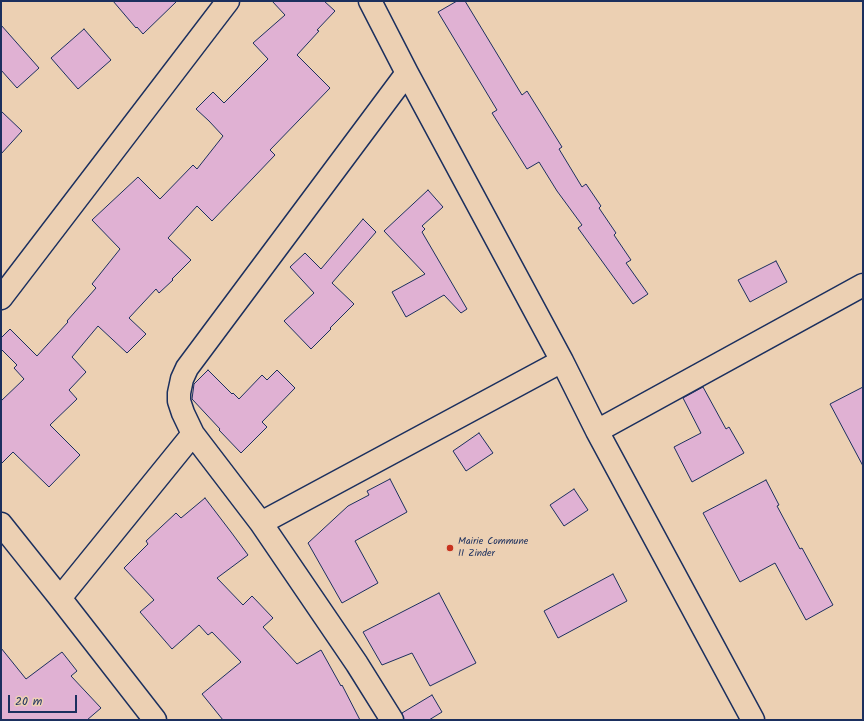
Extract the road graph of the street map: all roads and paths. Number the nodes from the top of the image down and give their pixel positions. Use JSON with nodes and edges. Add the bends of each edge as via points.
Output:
{"nodes":[{"id":1,"x":228,"y":1,"type":"edge"},
{"id":2,"x":370,"y":1,"type":"edge"},
{"id":3,"x":407,"y":73,"type":"junction"},
{"id":4,"x":863,"y":285,"type":"edge"},
{"id":5,"x":1,"y":298,"type":"edge"},
{"id":6,"x":562,"y":361,"type":"junction"},
{"id":7,"x":597,"y":431,"type":"junction"},
{"id":8,"x":193,"y":434,"type":"junction"},
{"id":9,"x":260,"y":523,"type":"junction"},
{"id":10,"x":1,"y":524,"type":"edge"},
{"id":11,"x":60,"y":598,"type":"junction"},
{"id":12,"x":155,"y":720,"type":"edge"},
{"id":13,"x":392,"y":720,"type":"edge"},
{"id":14,"x":753,"y":720,"type":"edge"}],
"edges":[{"from":1,"to":5,"type":"street"},
{"from":2,"to":3,"type":"street"},
{"from":3,"to":6,"type":"street"},
{"from":3,"to":8,"type":"street","via":[[187,368],[182,380],[179,401]]},
{"from":4,"to":7,"type":"street"},
{"from":6,"to":7,"type":"street"},
{"from":6,"to":9,"type":"street"},
{"from":7,"to":14,"type":"street"},
{"from":8,"to":9,"type":"street"},
{"from":8,"to":11,"type":"street"},
{"from":9,"to":13,"type":"street","via":[[357,664]]},
{"from":10,"to":11,"type":"street"},
{"from":11,"to":12,"type":"street"}]}
